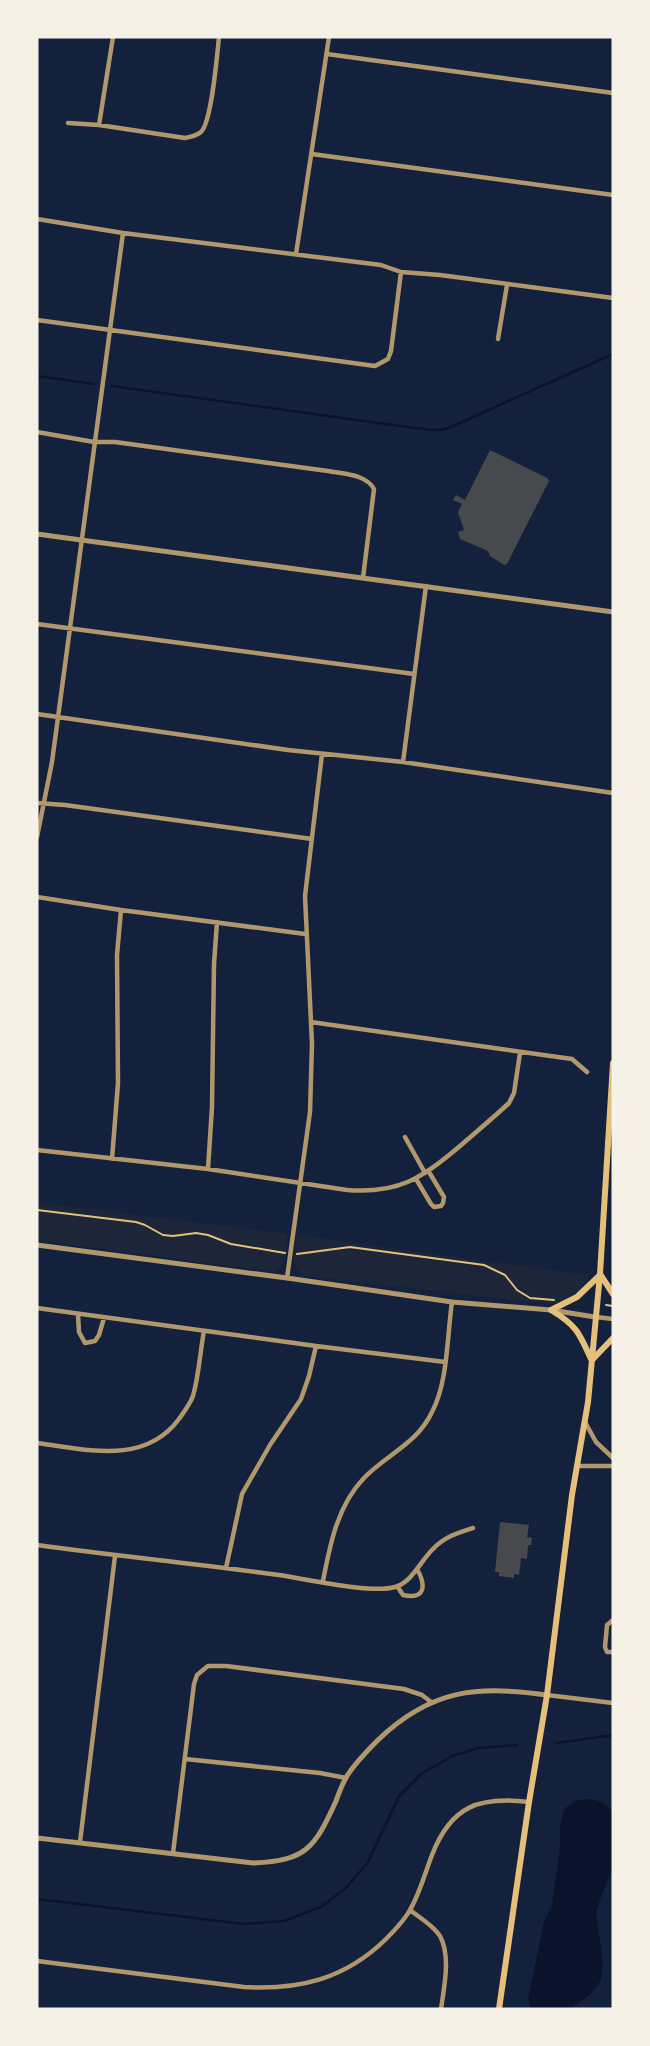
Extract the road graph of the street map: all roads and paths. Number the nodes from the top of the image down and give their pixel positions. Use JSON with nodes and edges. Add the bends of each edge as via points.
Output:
{"nodes":[{"id":1,"x":113,"y":37,"type":"edge"},
{"id":2,"x":219,"y":37,"type":"edge"},
{"id":3,"x":329,"y":37,"type":"edge"},
{"id":4,"x":327,"y":54,"type":"junction"},
{"id":5,"x":613,"y":93,"type":"edge"},
{"id":6,"x":68,"y":123,"type":"dead end"},
{"id":7,"x":99,"y":125,"type":"junction"},
{"id":8,"x":312,"y":154,"type":"junction"},
{"id":9,"x":613,"y":195,"type":"edge"},
{"id":10,"x":37,"y":219,"type":"edge"},
{"id":11,"x":123,"y":233,"type":"junction"},
{"id":12,"x":296,"y":254,"type":"junction"},
{"id":13,"x":401,"y":272,"type":"junction"},
{"id":14,"x":507,"y":285,"type":"junction"},
{"id":15,"x":613,"y":298,"type":"edge"},
{"id":16,"x":37,"y":320,"type":"edge"},
{"id":17,"x":110,"y":330,"type":"junction"},
{"id":18,"x":498,"y":339,"type":"dead end"},
{"id":19,"x":37,"y":432,"type":"edge"},
{"id":20,"x":94,"y":442,"type":"junction"},
{"id":21,"x":37,"y":534,"type":"edge"},
{"id":22,"x":81,"y":540,"type":"junction"},
{"id":23,"x":363,"y":578,"type":"junction"},
{"id":24,"x":426,"y":586,"type":"junction"},
{"id":25,"x":613,"y":612,"type":"edge"},
{"id":26,"x":37,"y":625,"type":"edge"},
{"id":27,"x":70,"y":629,"type":"junction"},
{"id":28,"x":414,"y":674,"type":"junction"},
{"id":29,"x":37,"y":715,"type":"edge"},
{"id":30,"x":58,"y":717,"type":"junction"},
{"id":31,"x":323,"y":754,"type":"junction"},
{"id":32,"x":404,"y":762,"type":"junction"},
{"id":33,"x":613,"y":793,"type":"edge"},
{"id":34,"x":40,"y":804,"type":"edge"},
{"id":35,"x":37,"y":837,"type":"edge"},
{"id":36,"x":312,"y":839,"type":"junction"},
{"id":37,"x":37,"y":897,"type":"edge"},
{"id":38,"x":121,"y":910,"type":"junction"},
{"id":39,"x":217,"y":922,"type":"junction"},
{"id":40,"x":305,"y":934,"type":"junction"},
{"id":41,"x":311,"y":1023,"type":"junction"},
{"id":42,"x":520,"y":1053,"type":"junction"},
{"id":43,"x":613,"y":1063,"type":"edge"},
{"id":44,"x":587,"y":1072,"type":"dead end"},
{"id":45,"x":405,"y":1137,"type":"dead end"},
{"id":46,"x":37,"y":1150,"type":"edge"},
{"id":47,"x":112,"y":1159,"type":"junction"},
{"id":48,"x":208,"y":1170,"type":"junction"},
{"id":49,"x":427,"y":1173,"type":"junction"},
{"id":50,"x":416,"y":1178,"type":"junction"},
{"id":51,"x":301,"y":1184,"type":"junction"},
{"id":52,"x":37,"y":1210,"type":"edge"},
{"id":53,"x":37,"y":1245,"type":"edge"},
{"id":54,"x":286,"y":1253,"type":"dead end"},
{"id":55,"x":296,"y":1254,"type":"dead end"},
{"id":56,"x":600,"y":1274,"type":"junction"},
{"id":57,"x":287,"y":1278,"type":"junction"},
{"id":58,"x":613,"y":1294,"type":"edge"},
{"id":59,"x":557,"y":1300,"type":"dead end"},
{"id":60,"x":452,"y":1302,"type":"junction"},
{"id":61,"x":37,"y":1308,"type":"edge"},
{"id":62,"x":551,"y":1310,"type":"junction"},
{"id":63,"x":78,"y":1314,"type":"junction"},
{"id":64,"x":596,"y":1317,"type":"junction"},
{"id":65,"x":104,"y":1318,"type":"junction"},
{"id":66,"x":613,"y":1319,"type":"edge"},
{"id":67,"x":204,"y":1331,"type":"junction"},
{"id":68,"x":613,"y":1338,"type":"edge"},
{"id":69,"x":316,"y":1346,"type":"junction"},
{"id":70,"x":592,"y":1360,"type":"junction"},
{"id":71,"x":445,"y":1362,"type":"junction"},
{"id":72,"x":585,"y":1422,"type":"junction"},
{"id":73,"x":37,"y":1443,"type":"edge"},
{"id":74,"x":613,"y":1458,"type":"edge"},
{"id":75,"x":613,"y":1465,"type":"edge"},
{"id":76,"x":577,"y":1466,"type":"junction"},
{"id":77,"x":473,"y":1528,"type":"dead end"},
{"id":78,"x":37,"y":1545,"type":"edge"},
{"id":79,"x":115,"y":1556,"type":"junction"},
{"id":80,"x":226,"y":1568,"type":"junction"},
{"id":81,"x":417,"y":1569,"type":"junction"},
{"id":82,"x":323,"y":1581,"type":"junction"},
{"id":83,"x":397,"y":1586,"type":"junction"},
{"id":84,"x":613,"y":1620,"type":"edge"},
{"id":85,"x":613,"y":1652,"type":"edge"},
{"id":86,"x":547,"y":1695,"type":"junction"},
{"id":87,"x":432,"y":1702,"type":"junction"},
{"id":88,"x":613,"y":1703,"type":"edge"},
{"id":89,"x":185,"y":1759,"type":"junction"},
{"id":90,"x":346,"y":1778,"type":"junction"},
{"id":91,"x":529,"y":1802,"type":"junction"},
{"id":92,"x":37,"y":1838,"type":"edge"},
{"id":93,"x":80,"y":1842,"type":"junction"},
{"id":94,"x":173,"y":1853,"type":"junction"},
{"id":95,"x":410,"y":1910,"type":"junction"},
{"id":96,"x":37,"y":1962,"type":"edge"},
{"id":97,"x":441,"y":2009,"type":"edge"},
{"id":98,"x":499,"y":2009,"type":"edge"}],
"edges":[{"from":1,"to":7,"type":"street"},
{"from":2,"to":7,"type":"street","via":[[207,121],[200,133],[185,138]]},
{"from":3,"to":4,"type":"street"},
{"from":4,"to":5,"type":"street"},
{"from":4,"to":8,"type":"street"},
{"from":6,"to":7,"type":"street"},
{"from":8,"to":9,"type":"street"},
{"from":8,"to":12,"type":"street"},
{"from":10,"to":11,"type":"street"},
{"from":11,"to":12,"type":"street"},
{"from":11,"to":17,"type":"street"},
{"from":12,"to":13,"type":"street","via":[[381,265]]},
{"from":13,"to":14,"type":"street"},
{"from":13,"to":17,"type":"street","via":[[391,351],[388,359],[375,366]]},
{"from":14,"to":15,"type":"street"},
{"from":14,"to":18,"type":"street"},
{"from":16,"to":17,"type":"street"},
{"from":17,"to":20,"type":"street"},
{"from":19,"to":20,"type":"street"},
{"from":20,"to":22,"type":"street"},
{"from":20,"to":23,"type":"street","via":[[363,478],[374,489]]},
{"from":21,"to":22,"type":"street"},
{"from":22,"to":23,"type":"street"},
{"from":22,"to":27,"type":"street"},
{"from":23,"to":24,"type":"street"},
{"from":24,"to":25,"type":"street"},
{"from":24,"to":28,"type":"street"},
{"from":26,"to":27,"type":"street"},
{"from":27,"to":28,"type":"street"},
{"from":27,"to":30,"type":"street"},
{"from":28,"to":32,"type":"street"},
{"from":29,"to":30,"type":"street"},
{"from":30,"to":31,"type":"street"},
{"from":30,"to":34,"type":"street"},
{"from":31,"to":32,"type":"street"},
{"from":31,"to":36,"type":"street"},
{"from":32,"to":33,"type":"street"},
{"from":34,"to":35,"type":"street"},
{"from":34,"to":36,"type":"street"},
{"from":36,"to":40,"type":"street"},
{"from":37,"to":38,"type":"street"},
{"from":38,"to":39,"type":"street"},
{"from":38,"to":47,"type":"street"},
{"from":39,"to":40,"type":"street"},
{"from":39,"to":48,"type":"street"},
{"from":40,"to":41,"type":"street"},
{"from":41,"to":42,"type":"street"},
{"from":41,"to":51,"type":"street","via":[[310,1102]]},
{"from":42,"to":44,"type":"street","via":[[572,1059]]},
{"from":42,"to":49,"type":"street","via":[[509,1102]]},
{"from":43,"to":56,"type":"main road"},
{"from":45,"to":49,"type":"street"},
{"from":46,"to":47,"type":"street"},
{"from":47,"to":48,"type":"street"},
{"from":48,"to":51,"type":"street"},
{"from":49,"to":50,"type":"street"},
{"from":49,"to":50,"type":"street","via":[[444,1197],[440,1206],[431,1204]]},
{"from":50,"to":51,"type":"street","via":[[391,1188],[365,1191]]},
{"from":51,"to":57,"type":"street"},
{"from":52,"to":54,"type":"path","via":[[136,1222],[163,1235],[196,1233]]},
{"from":53,"to":57,"type":"street"},
{"from":55,"to":59,"type":"path","via":[[350,1247],[484,1265],[505,1275],[530,1298]]},
{"from":56,"to":58,"type":"main road"},
{"from":56,"to":62,"type":"main road","via":[[577,1297]]},
{"from":56,"to":64,"type":"main road"},
{"from":57,"to":60,"type":"street"},
{"from":60,"to":62,"type":"street"},
{"from":60,"to":71,"type":"street"},
{"from":61,"to":63,"type":"street"},
{"from":62,"to":64,"type":"street"},
{"from":62,"to":70,"type":"main road","via":[[573,1325]]},
{"from":63,"to":65,"type":"street"},
{"from":63,"to":65,"type":"street","via":[[85,1343],[95,1341]]},
{"from":64,"to":66,"type":"street"},
{"from":64,"to":70,"type":"main road"},
{"from":65,"to":67,"type":"street"},
{"from":67,"to":69,"type":"street"},
{"from":67,"to":73,"type":"street","via":[[192,1397],[169,1431],[153,1442],[113,1452]]},
{"from":68,"to":70,"type":"main road"},
{"from":69,"to":71,"type":"street"},
{"from":69,"to":80,"type":"street","via":[[301,1399],[242,1494]]},
{"from":70,"to":72,"type":"main road"},
{"from":71,"to":82,"type":"street","via":[[439,1397],[422,1430],[363,1479],[343,1508]]},
{"from":72,"to":74,"type":"street","via":[[596,1442]]},
{"from":72,"to":76,"type":"main road"},
{"from":75,"to":76,"type":"street"},
{"from":76,"to":86,"type":"main road"},
{"from":77,"to":81,"type":"street","via":[[447,1537]]},
{"from":78,"to":79,"type":"street"},
{"from":79,"to":80,"type":"street"},
{"from":79,"to":93,"type":"street"},
{"from":80,"to":82,"type":"street"},
{"from":81,"to":83,"type":"street"},
{"from":81,"to":83,"type":"street","via":[[423,1583],[419,1596],[403,1595]]},
{"from":82,"to":83,"type":"street","via":[[368,1589]]},
{"from":84,"to":85,"type":"street","via":[[607,1625],[604,1647]]},
{"from":86,"to":87,"type":"street","via":[[482,1690]]},
{"from":86,"to":88,"type":"street"},
{"from":86,"to":91,"type":"main road"},
{"from":87,"to":89,"type":"street","via":[[404,1689],[208,1666],[194,1684]]},
{"from":87,"to":90,"type":"street","via":[[388,1731]]},
{"from":89,"to":90,"type":"street"},
{"from":89,"to":94,"type":"street"},
{"from":90,"to":94,"type":"street","via":[[321,1833],[301,1853],[285,1861],[253,1863]]},
{"from":91,"to":95,"type":"street","via":[[490,1800],[454,1818],[442,1834]]},
{"from":91,"to":98,"type":"main road"},
{"from":92,"to":93,"type":"street"},
{"from":93,"to":94,"type":"street"},
{"from":95,"to":96,"type":"street","via":[[399,1926],[361,1959],[312,1983],[294,1986],[244,1987]]},
{"from":95,"to":97,"type":"street","via":[[431,1926],[444,1949]]}]}
